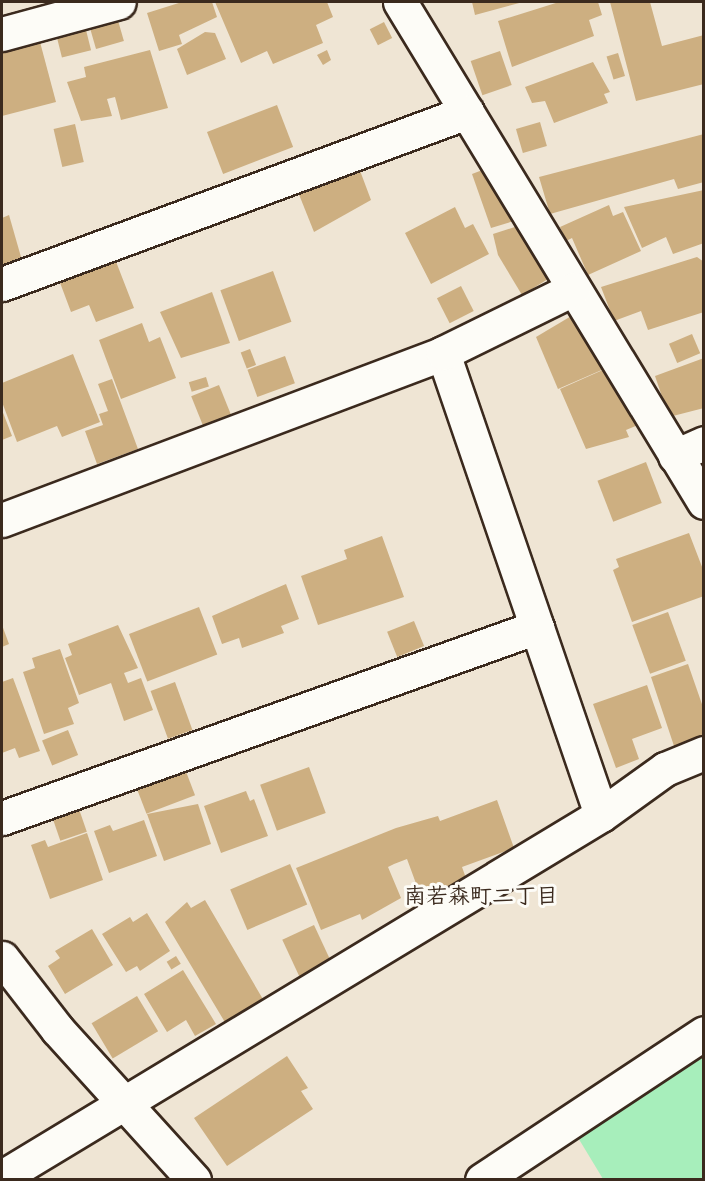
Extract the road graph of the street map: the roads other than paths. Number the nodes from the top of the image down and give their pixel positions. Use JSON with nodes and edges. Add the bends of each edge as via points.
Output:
{"nodes":[{"id":1,"x":119,"y":2,"type":"edge"},
{"id":2,"x":400,"y":2,"type":"edge"},
{"id":3,"x":2,"y":34,"type":"edge"},
{"id":4,"x":467,"y":112,"type":"junction"},
{"id":5,"x":2,"y":284,"type":"edge"},
{"id":6,"x":573,"y":289,"type":"junction"},
{"id":7,"x":443,"y":353,"type":"junction"},
{"id":8,"x":689,"y":450,"type":"edge"},
{"id":9,"x":704,"y":502,"type":"edge"},
{"id":10,"x":2,"y":520,"type":"edge"},
{"id":11,"x":537,"y":627,"type":"junction"},
{"id":12,"x":704,"y":753,"type":"edge"},
{"id":13,"x":601,"y":814,"type":"junction"},
{"id":14,"x":2,"y":818,"type":"edge"},
{"id":15,"x":2,"y":958,"type":"edge"},
{"id":16,"x":704,"y":1034,"type":"edge"},
{"id":17,"x":123,"y":1104,"type":"junction"},
{"id":18,"x":2,"y":1177,"type":"edge"},
{"id":19,"x":194,"y":1179,"type":"edge"},
{"id":20,"x":482,"y":1179,"type":"edge"}],
"edges":[{"from":1,"to":3,"type":"street"},
{"from":2,"to":4,"type":"street"},
{"from":4,"to":5,"type":"street"},
{"from":4,"to":6,"type":"street"},
{"from":6,"to":7,"type":"street"},
{"from":6,"to":8,"type":"street"},
{"from":7,"to":10,"type":"street"},
{"from":7,"to":11,"type":"street"},
{"from":8,"to":9,"type":"street"},
{"from":11,"to":13,"type":"street"},
{"from":11,"to":14,"type":"street"},
{"from":12,"to":13,"type":"street","via":[[665,769]]},
{"from":13,"to":17,"type":"street"},
{"from":15,"to":17,"type":"street"},
{"from":16,"to":20,"type":"street"},
{"from":17,"to":18,"type":"street"},
{"from":17,"to":19,"type":"street"}]}
